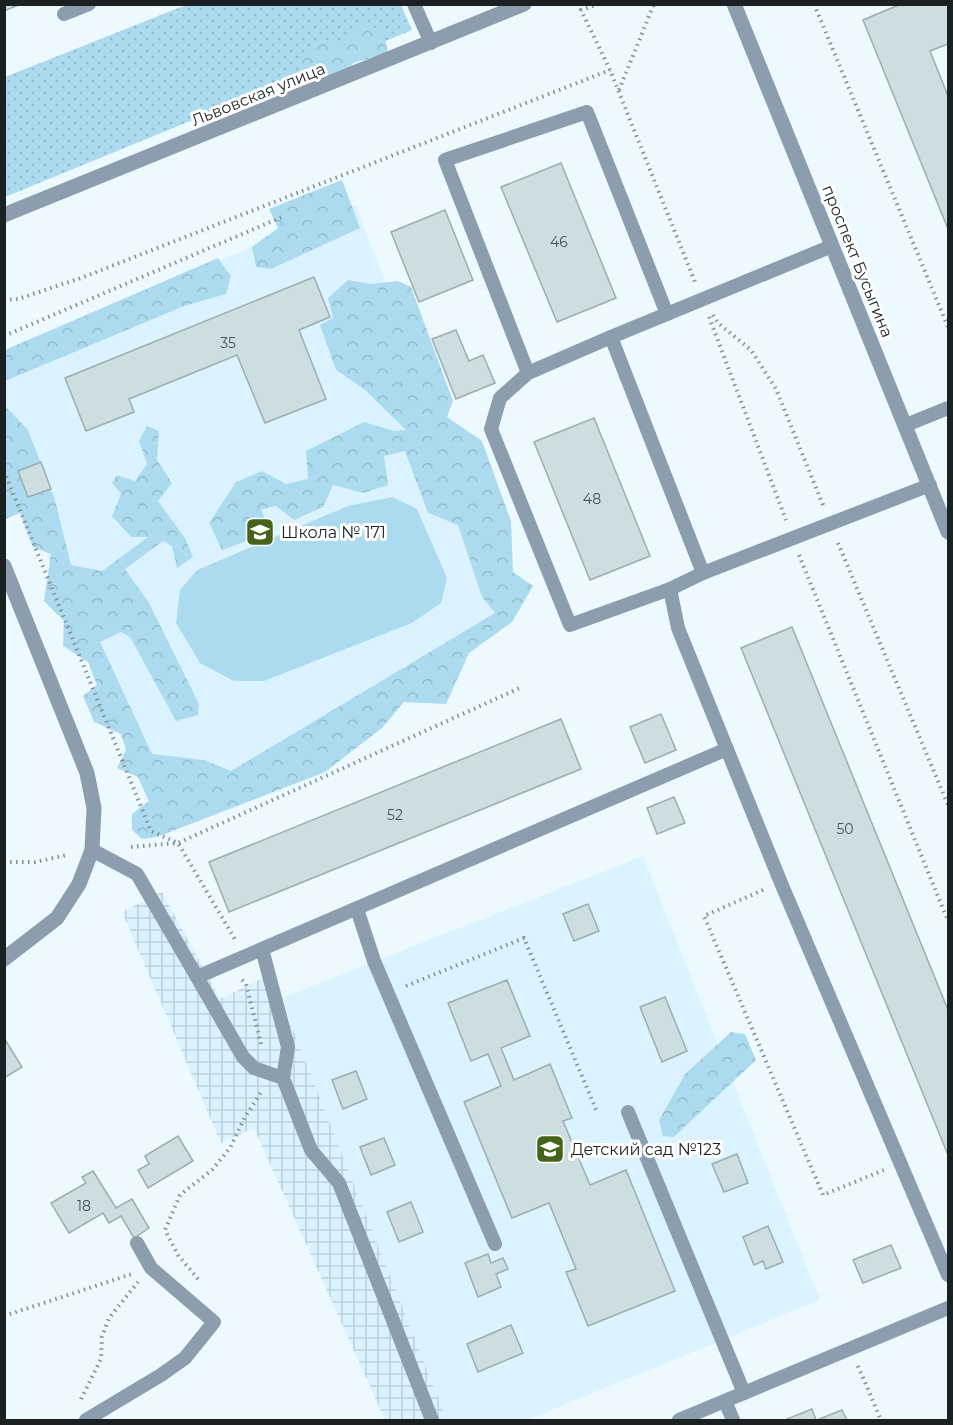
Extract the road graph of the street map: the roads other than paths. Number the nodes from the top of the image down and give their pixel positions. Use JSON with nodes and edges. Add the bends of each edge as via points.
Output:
{"nodes":[{"id":1,"x":89,"y":4,"type":"edge"},
{"id":2,"x":414,"y":4,"type":"edge"},
{"id":3,"x":524,"y":4,"type":"edge"},
{"id":4,"x":734,"y":4,"type":"edge"},
{"id":5,"x":64,"y":14,"type":"dead end"},
{"id":6,"x":431,"y":43,"type":"junction"},
{"id":7,"x":4,"y":215,"type":"edge"},
{"id":8,"x":832,"y":246,"type":"junction"},
{"id":9,"x":668,"y":314,"type":"junction"},
{"id":10,"x":611,"y":337,"type":"junction"},
{"id":11,"x":528,"y":373,"type":"junction"},
{"id":12,"x":948,"y":408,"type":"edge"},
{"id":13,"x":906,"y":425,"type":"junction"},
{"id":14,"x":930,"y":485,"type":"junction"},
{"id":15,"x":948,"y":532,"type":"edge"},
{"id":16,"x":4,"y":566,"type":"edge"},
{"id":17,"x":703,"y":573,"type":"junction"},
{"id":18,"x":670,"y":589,"type":"junction"},
{"id":19,"x":727,"y":749,"type":"junction"},
{"id":20,"x":92,"y":850,"type":"junction"},
{"id":21,"x":357,"y":909,"type":"junction"},
{"id":22,"x":262,"y":950,"type":"junction"},
{"id":23,"x":4,"y":960,"type":"edge"},
{"id":24,"x":197,"y":977,"type":"junction"},
{"id":25,"x":283,"y":1078,"type":"junction"},
{"id":26,"x":628,"y":1112,"type":"dead end"},
{"id":27,"x":137,"y":1243,"type":"dead end"},
{"id":28,"x":495,"y":1244,"type":"dead end"},
{"id":29,"x":948,"y":1275,"type":"edge"},
{"id":30,"x":948,"y":1308,"type":"edge"},
{"id":31,"x":744,"y":1393,"type":"junction"},
{"id":32,"x":725,"y":1401,"type":"junction"},
{"id":33,"x":86,"y":1420,"type":"edge"},
{"id":34,"x":432,"y":1420,"type":"edge"},
{"id":35,"x":679,"y":1420,"type":"edge"},
{"id":36,"x":733,"y":1420,"type":"edge"}],
"edges":[{"from":1,"to":5,"type":"lane"},
{"from":2,"to":6,"type":"lane"},
{"from":3,"to":6,"type":"street","name":"Львовская улица"},
{"from":4,"to":8,"type":"street","name":"проспект Бусыгина"},
{"from":6,"to":7,"type":"street","name":"Львовская улица"},
{"from":8,"to":9,"type":"lane"},
{"from":8,"to":13,"type":"street","name":"проспект Бусыгина"},
{"from":9,"to":10,"type":"lane"},
{"from":9,"to":11,"type":"lane","via":[[587,112],[445,160]]},
{"from":10,"to":11,"type":"lane"},
{"from":10,"to":17,"type":"lane"},
{"from":11,"to":18,"type":"lane","via":[[500,398],[491,429],[570,625]]},
{"from":12,"to":13,"type":"lane"},
{"from":13,"to":14,"type":"street","name":"проспект Бусыгина"},
{"from":14,"to":15,"type":"street","name":"проспект Бусыгина"},
{"from":14,"to":17,"type":"lane"},
{"from":16,"to":20,"type":"street","via":[[87,773],[94,808]]},
{"from":17,"to":18,"type":"lane"},
{"from":18,"to":19,"type":"lane","via":[[678,628]]},
{"from":19,"to":21,"type":"lane"},
{"from":19,"to":29,"type":"lane"},
{"from":20,"to":23,"type":"street","via":[[79,884],[57,918]]},
{"from":20,"to":24,"type":"lane","via":[[137,874]]},
{"from":21,"to":22,"type":"lane"},
{"from":21,"to":28,"type":"lane","via":[[374,961]]},
{"from":22,"to":24,"type":"lane"},
{"from":22,"to":25,"type":"lane","via":[[288,1047]]},
{"from":24,"to":25,"type":"lane","via":[[243,1057],[254,1068]]},
{"from":25,"to":34,"type":"lane","via":[[311,1150],[339,1183]]},
{"from":26,"to":31,"type":"lane"},
{"from":27,"to":33,"type":"lane","via":[[151,1268],[214,1322],[185,1358]]},
{"from":30,"to":31,"type":"lane"},
{"from":31,"to":32,"type":"lane"},
{"from":32,"to":35,"type":"lane"},
{"from":32,"to":36,"type":"lane"}]}
